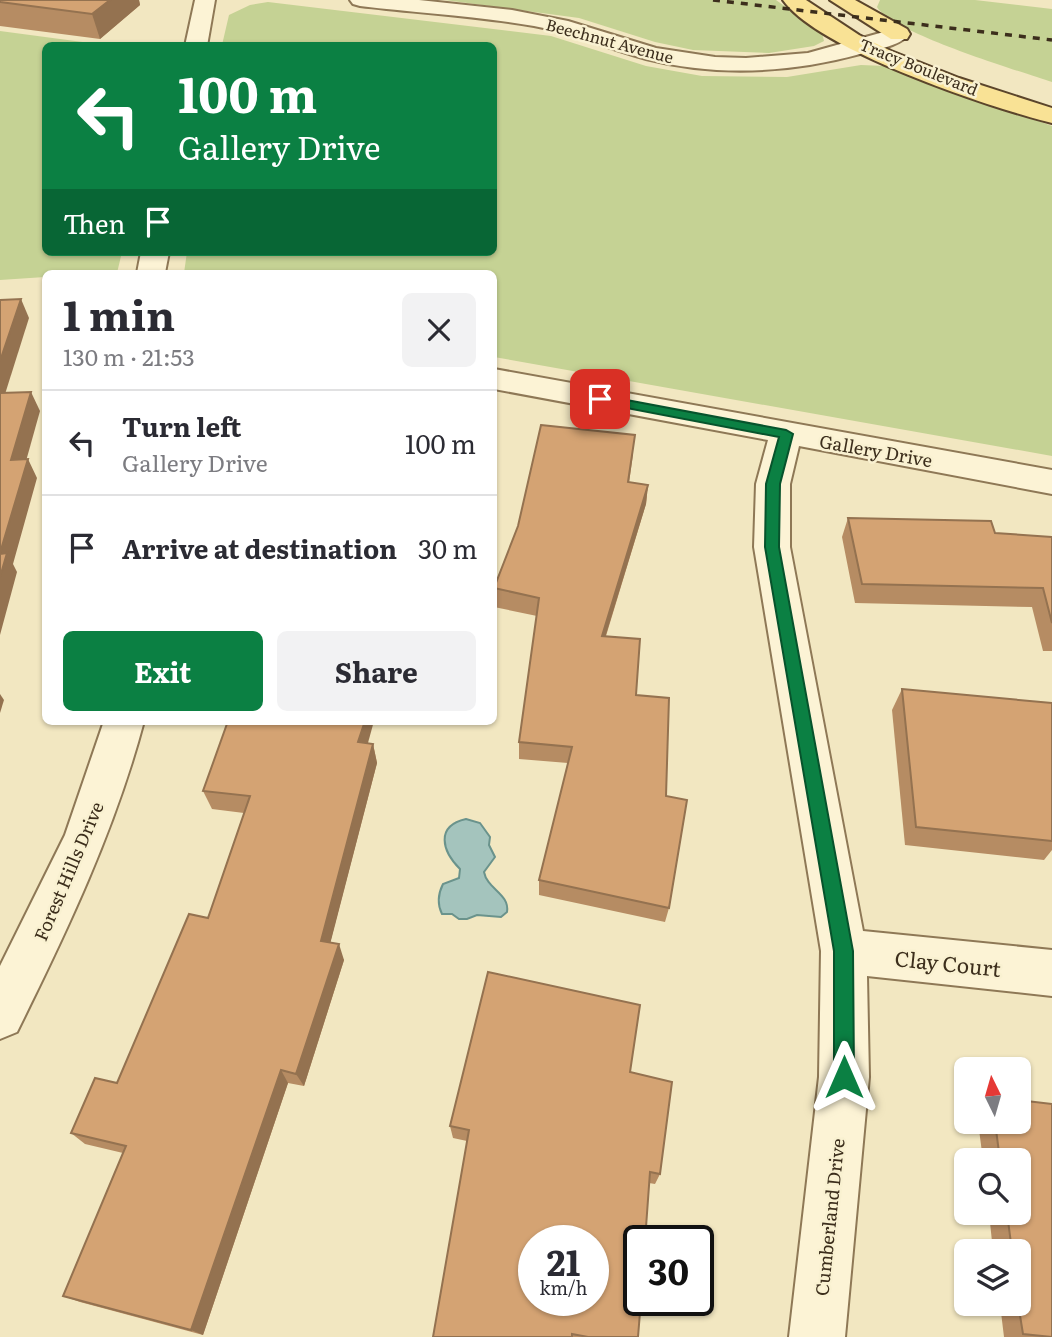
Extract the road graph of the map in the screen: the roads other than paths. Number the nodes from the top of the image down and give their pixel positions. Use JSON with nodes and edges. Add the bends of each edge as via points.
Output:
{"nodes":[{"id":1,"x":205,"y":0,"type":"edge"},
{"id":2,"x":360,"y":0,"type":"edge"},
{"id":3,"x":793,"y":0,"type":"edge"},
{"id":4,"x":840,"y":0,"type":"edge"},
{"id":5,"x":898,"y":34,"type":"junction"},
{"id":6,"x":197,"y":42,"type":"edge"},
{"id":7,"x":922,"y":45,"type":"dead end"},
{"id":8,"x":866,"y":46,"type":"junction"},
{"id":9,"x":1052,"y":116,"type":"edge"},
{"id":10,"x":497,"y":380,"type":"edge"},
{"id":11,"x":786,"y":434,"type":"junction"},
{"id":12,"x":1052,"y":482,"type":"edge"},
{"id":13,"x":123,"y":725,"type":"edge"},
{"id":14,"x":844,"y":951,"type":"junction"},
{"id":15,"x":1052,"y":973,"type":"edge"},
{"id":16,"x":0,"y":1016,"type":"edge"},
{"id":17,"x":817,"y":1337,"type":"edge"}],
"edges":[{"from":1,"to":6,"type":"street"},
{"from":2,"to":8,"type":"street","name":"Beechnut Avenue","via":[[560,25],[650,53],[700,62],[784,64]]},
{"from":3,"to":8,"type":"main road","name":"Tracy Boulevard"},
{"from":4,"to":5,"type":"main road","name":"Tracy Boulevard"},
{"from":5,"to":7,"type":"main road","name":"Tracy Boulevard"},
{"from":5,"to":8,"type":"street","name":"Beechnut Avenue"},
{"from":8,"to":9,"type":"main road","name":"Tracy Boulevard"},
{"from":10,"to":11,"type":"street","name":"Gallery Drive"},
{"from":11,"to":12,"type":"street","name":"Gallery Drive"},
{"from":11,"to":14,"type":"street","name":"Cumberland Drive","via":[[773,484],[772,547]]},
{"from":13,"to":16,"type":"street","name":"Forest Hills Drive","via":[[72,867]]},
{"from":14,"to":15,"type":"street","name":"Clay Court"},
{"from":14,"to":17,"type":"street","name":"Cumberland Drive","via":[[844,1077]]}]}
